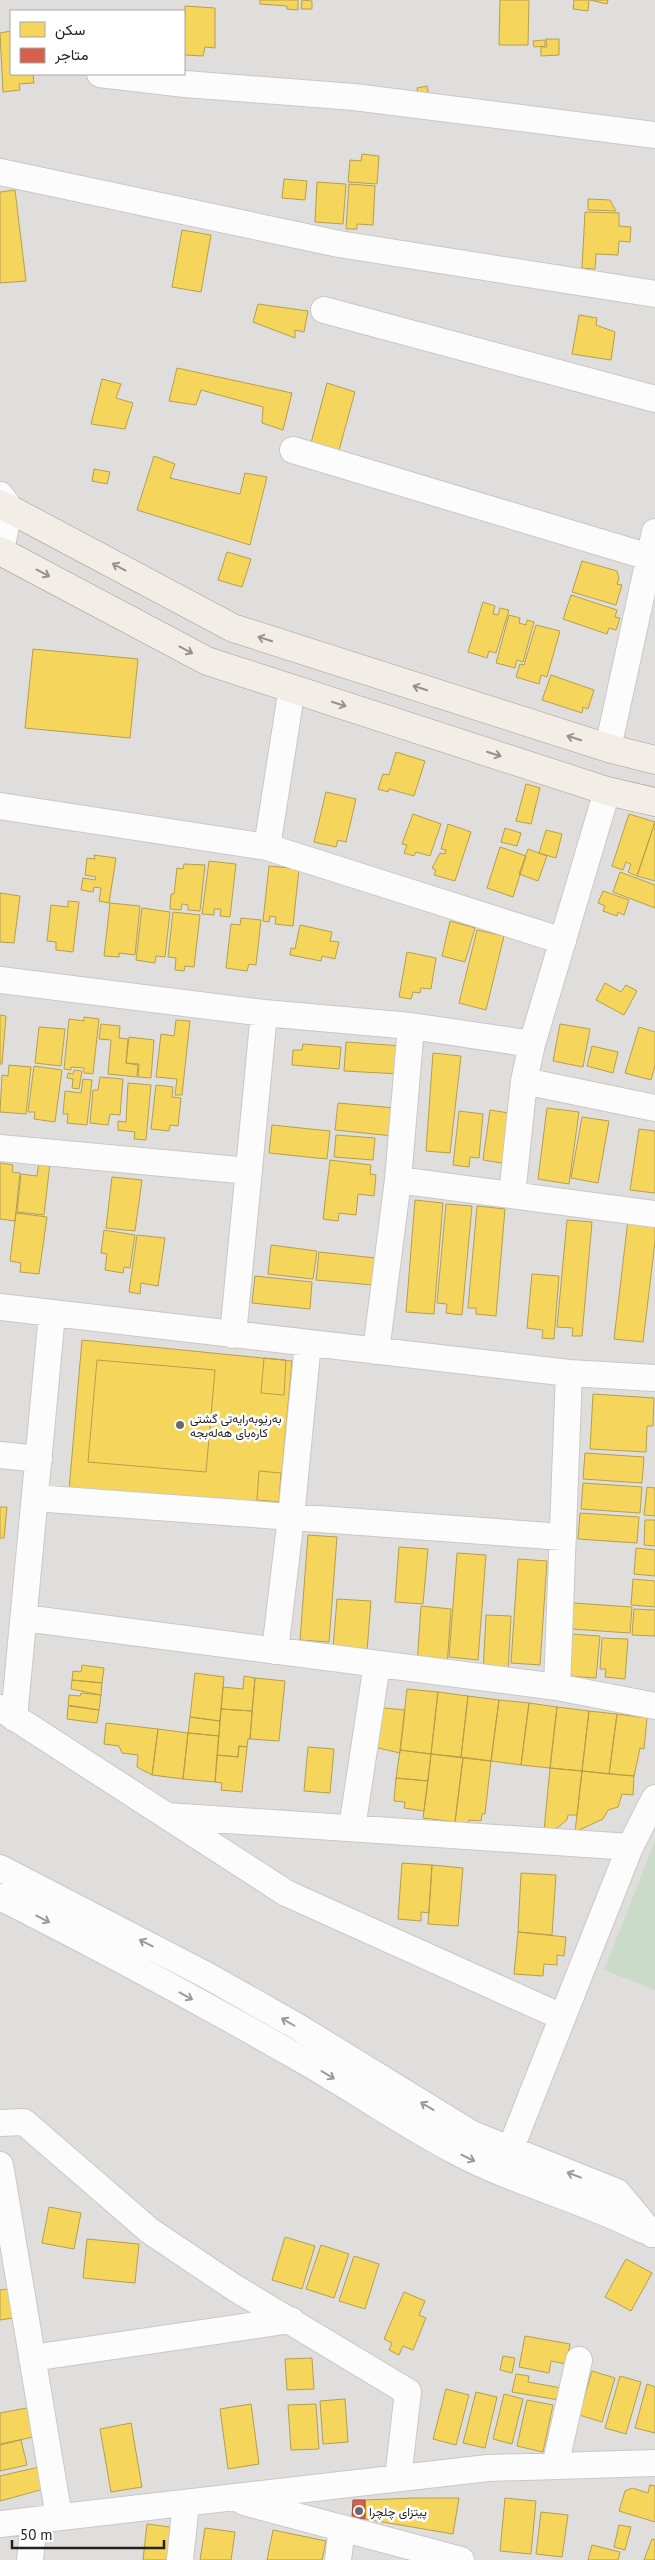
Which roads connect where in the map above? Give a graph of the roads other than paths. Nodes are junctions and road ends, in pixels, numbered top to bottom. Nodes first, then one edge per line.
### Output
1 (108, 75) edge
2 (655, 135) edge
3 (0, 172) edge
4 (655, 294) edge
5 (324, 310) dead end
6 (655, 400) edge
7 (293, 450) dead end
8 (3, 502) edge
9 (655, 532) edge
10 (0, 552) edge
11 (649, 557) junction
12 (649, 589) edge
13 (292, 688) junction
14 (608, 748) junction
15 (655, 760) edge
16 (607, 791) junction
17 (655, 802) edge
18 (0, 806) edge
19 (267, 847) junction
20 (563, 941) junction
21 (0, 980) edge
22 (264, 1013) junction
23 (411, 1026) junction
24 (532, 1044) junction
25 (524, 1081) junction
26 (655, 1108) edge
27 (0, 1148) edge
28 (249, 1171) junction
29 (398, 1180) junction
30 (512, 1195) junction
31 (655, 1214) edge
32 (0, 1307) edge
33 (52, 1314) junction
34 (233, 1335) junction
35 (308, 1343) junction
36 (376, 1351) junction
37 (569, 1373) junction
38 (655, 1378) edge
39 (0, 1455) edge
40 (39, 1459) junction
41 (35, 1498) junction
42 (291, 1517) junction
43 (563, 1537) junction
44 (24, 1618) junction
45 (275, 1650) junction
46 (377, 1664) junction
47 (557, 1687) junction
48 (655, 1706) edge
49 (7, 1713) edge
50 (655, 1798) edge
51 (164, 1816) junction
52 (352, 1828) junction
53 (630, 1847) junction
54 (0, 1868) edge
55 (0, 1897) edge
56 (562, 2017) junction
57 (0, 2123) edge
58 (510, 2150) junction
59 (0, 2165) edge
60 (600, 2197) junction
61 (654, 2235) edge
62 (291, 2320) junction
63 (32, 2358) junction
64 (579, 2360) dead end
65 (655, 2463) edge
66 (555, 2466) junction
67 (398, 2478) junction
68 (229, 2498) junction
69 (186, 2503) junction
70 (46, 2519) junction
71 (0, 2524) edge
72 (342, 2528) junction
73 (30, 2560) edge
74 (180, 2560) edge
75 (338, 2560) edge
76 (461, 2560) edge

1 - 2 street
3 - 4 street
5 - 6 street
7 - 11 street
8 - 10 street
14 -> 8 main road
9 - 11 street
10 -> 13 main road
11 - 12 street
12 - 14 street
13 -> 16 main road
13 - 19 street
14 - 15 main road
16 - 17 main road
16 - 20 street
18 - 19 street
19 - 20 street
20 - 24 street
21 - 22 street
22 - 23 street
22 - 28 street
23 - 24 street
23 - 29 street
24 - 25 street
25 - 26 street
25 - 30 street
27 - 28 street
28 - 34 street
29 - 30 street
29 - 36 street
30 - 31 street
32 - 33 street
33 - 34 street
33 - 40 street
34 - 35 street
35 - 36 street
35 - 42 street
36 - 37 street
37 - 38 street
37 - 43 street
39 - 40 street
40 - 41 street
41 - 42 street
41 - 44 street
42 - 43 street
42 - 45 street
43 - 47 street
44 - 45 street
44 - 49 street
45 - 46 street
46 - 47 street
46 - 52 street
47 - 48 street
49 - 51 street
50 - 53 street
51 - 52 street
51 - 56 street
52 - 53 street
53 - 56 street
58 -> 54 street
55 -> 60 street
56 - 58 street
57 - 62 street
60 -> 58 street
59 - 63 street
60 - 61 street
62 - 63 street
62 - 67 street
63 - 70 street
64 - 66 street
65 - 66 street
66 - 67 street
67 - 68 street
68 - 69 street
68 - 72 street
69 - 70 street
69 - 74 street
70 - 71 street
70 - 73 street
72 - 75 street
72 - 76 street

